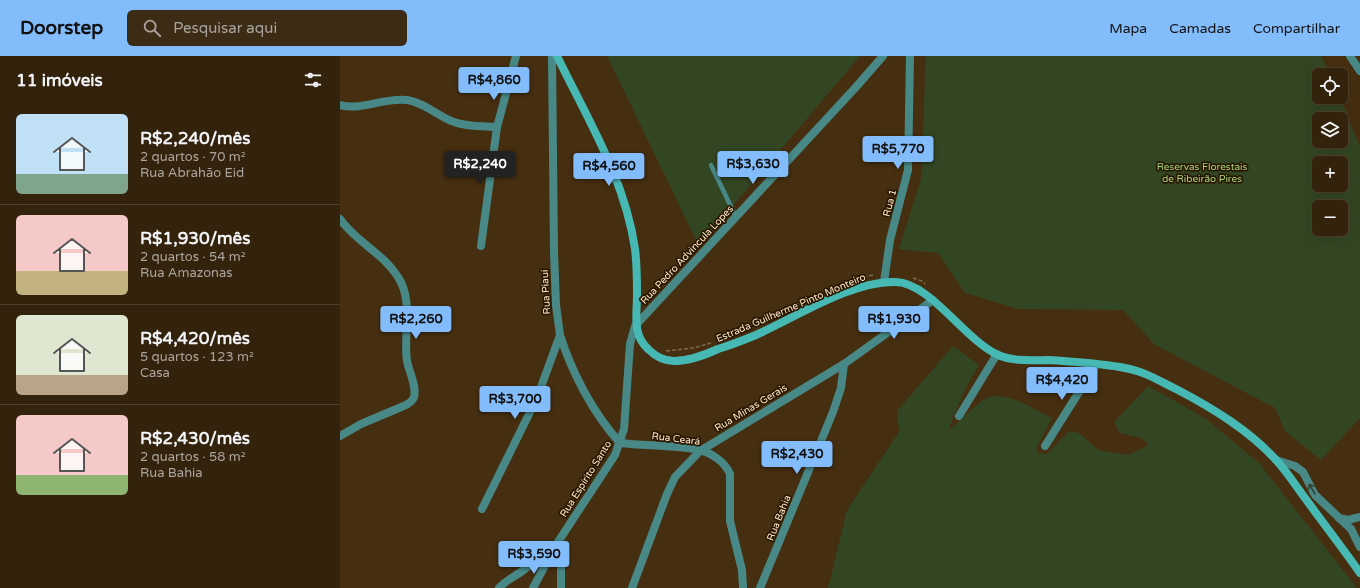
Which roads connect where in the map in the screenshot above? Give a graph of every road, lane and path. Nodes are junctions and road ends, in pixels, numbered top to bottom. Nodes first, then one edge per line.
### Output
1 (516, 56) edge
2 (552, 56) edge
3 (557, 56) edge
4 (883, 56) edge
5 (910, 56) edge
6 (1350, 56) edge
7 (1360, 71) edge
8 (340, 105) edge
9 (497, 127) junction
10 (711, 164) dead end
11 (736, 217) junction
12 (340, 219) edge
13 (481, 246) dead end
14 (862, 277) dead end
15 (884, 282) junction
16 (838, 286) dead end
17 (933, 300) junction
18 (802, 302) dead end
19 (636, 326) junction
20 (560, 334) junction
21 (721, 340) dead end
22 (714, 342) dead end
23 (663, 350) dead end
24 (997, 354) junction
25 (844, 364) junction
26 (1096, 365) junction
27 (959, 416) dead end
28 (340, 436) edge
29 (620, 443) junction
30 (1045, 446) dead end
31 (700, 450) junction
32 (1276, 460) junction
33 (482, 509) dead end
34 (1360, 517) edge
35 (1338, 518) junction
36 (556, 545) junction
37 (1360, 547) edge
38 (1360, 573) edge
39 (499, 588) edge
40 (533, 588) edge
41 (561, 588) edge
42 (632, 588) edge
43 (743, 588) edge
44 (760, 588) edge

1 - 9 street
2 - 20 street, Rua Piauí
3 - 19 main road, Estrada Guilherme Pinto Monteiro
4 - 11 street, Rua Pedro Advincula Lopes
5 - 15 street, Rua 1
6 - 7 street
8 - 9 street
9 - 13 street
10 - 11 lane
11 - 19 street, Rua Pedro Advincula Lopes
12 - 28 street
14 - 16 path
15 - 17 main road, Estrada Guilherme Pinto Monteiro
15 - 19 main road, Estrada Guilherme Pinto Monteiro
17 - 24 main road, Estrada Guilherme Pinto Monteiro
17 - 25 street, Rua Minas Gerais
18 - 21 path
19 - 29 street, Rua Espírito Santo
20 - 29 street
20 - 33 street, Rua Piauí
22 - 23 path
24 - 26 main road, Estrada Guilherme Pinto Monteiro
24 - 27 street
25 - 31 street, Rua Minas Gerais
25 - 44 street, Rua Bahia
26 - 30 street
26 - 32 main road, Estrada Guilherme Pinto Monteiro
29 - 31 street, Rua Ceará
29 - 36 street, Rua Espírito Santo
31 - 42 street, Rua Minas Gerais
31 - 43 street, Rua Ceará
35 -> 32 street, Estrada Guilherme Pinto Monteiro
32 - 38 main road, Estrada Guilherme Pinto Monteiro
34 - 35 street
35 - 37 street, Estrada Guilherme Pinto Monteiro
36 - 39 street
36 - 40 street, Rua Espírito Santo
36 - 41 street

